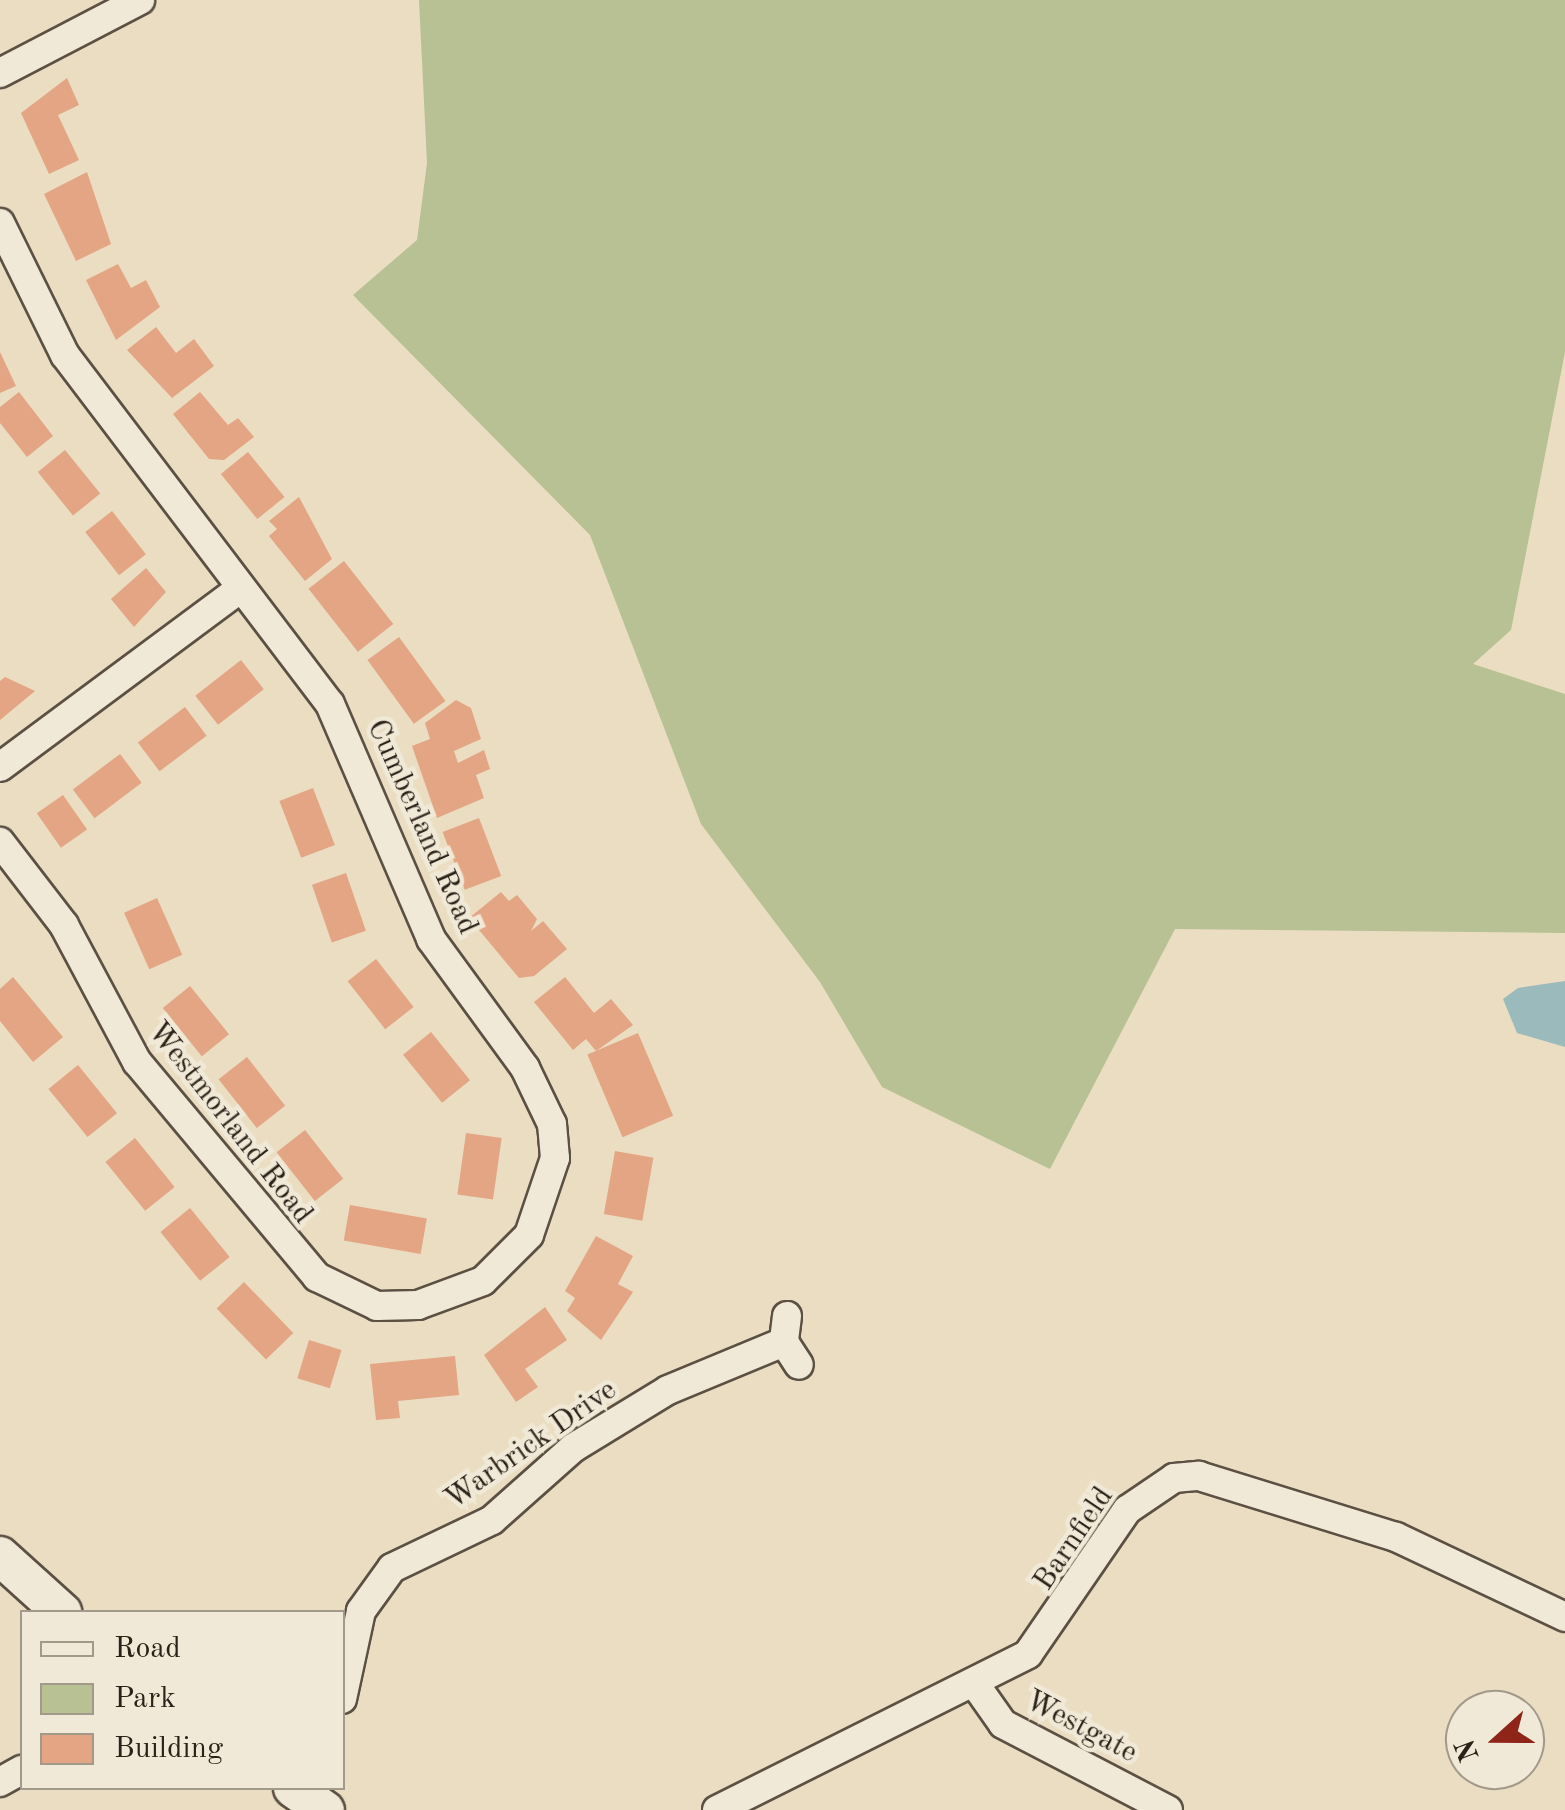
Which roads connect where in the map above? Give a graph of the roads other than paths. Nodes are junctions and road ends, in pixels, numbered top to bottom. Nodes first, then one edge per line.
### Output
1 (140, 0) edge
2 (0, 73) edge
3 (0, 223) edge
4 (241, 588) junction
5 (0, 767) edge
6 (0, 842) edge
7 (440, 1300) joint
8 (790, 1341) dead end
9 (0, 1556) edge
10 (60, 1610) edge
11 (1565, 1618) edge
12 (345, 1685) edge
13 (978, 1687) junction
14 (296, 1790) edge
15 (324, 1810) edge
16 (717, 1810) edge
17 (1168, 1810) edge

1 - 2 street
3 - 4 street, Cumberland Road
4 - 5 street
4 - 7 street, Cumberland Road
6 - 7 street, Westmorland Road
8 - 12 street, Warbrick Drive
9 - 10 main road
11 - 13 street, Barnfield
13 - 16 street, Barnfield
13 - 17 street, Westgate
14 - 15 main road

